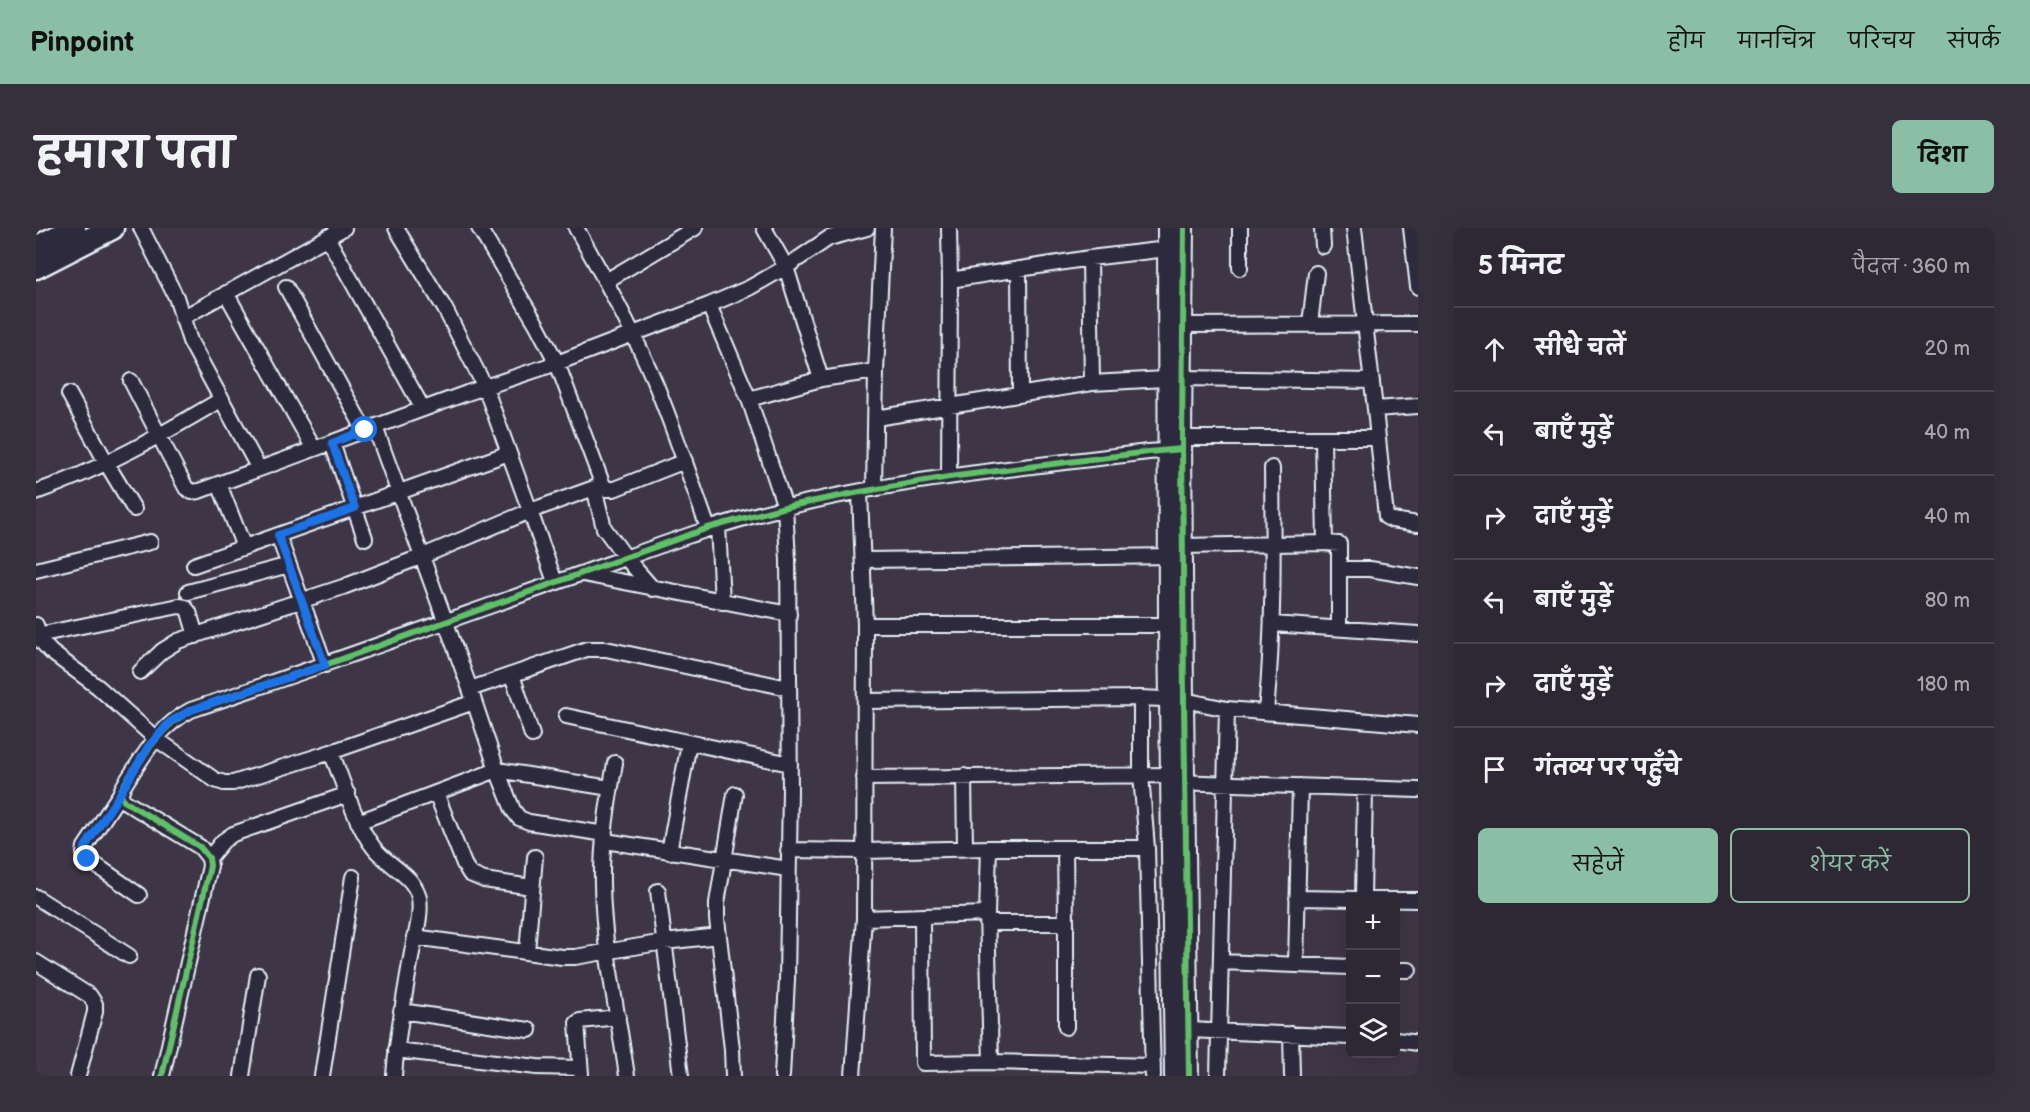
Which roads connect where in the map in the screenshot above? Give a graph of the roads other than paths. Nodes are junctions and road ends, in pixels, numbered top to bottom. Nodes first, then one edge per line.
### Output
1 (74, 228) edge
2 (112, 228) edge
3 (141, 228) edge
4 (344, 228) edge
5 (396, 228) edge
6 (479, 228) edge
7 (576, 228) edge
8 (695, 228) edge
9 (764, 228) edge
10 (867, 228) edge
11 (883, 228) edge
12 (949, 228) edge
13 (1167, 228) edge
14 (1184, 228) edge
15 (1240, 228) edge
16 (1322, 228) edge
17 (1354, 228) edge
18 (1411, 228) edge
19 (327, 237) junction
20 (1323, 246) dead end
21 (36, 248) edge
22 (1176, 248) junction
23 (1089, 258) junction
24 (36, 267) edge
25 (786, 267) junction
26 (1240, 268) dead end
27 (1019, 269) junction
28 (1316, 273) dead end
29 (950, 280) junction
30 (606, 281) junction
31 (286, 287) dead end
32 (1418, 287) edge
33 (226, 293) junction
34 (709, 305) junction
35 (182, 318) junction
36 (1310, 324) junction
37 (1366, 324) junction
38 (1418, 324) edge
39 (1185, 325) junction
40 (633, 335) junction
41 (557, 363) junction
42 (876, 371) junction
43 (1175, 378) junction
44 (821, 380) junction
45 (131, 381) dead end
46 (1372, 381) junction
47 (1092, 382) junction
48 (485, 387) junction
49 (69, 394) dead end
50 (1020, 395) junction
51 (222, 399) junction
52 (749, 399) junction
53 (1418, 406) edge
54 (949, 407) junction
55 (1375, 408) junction
56 (423, 409) junction
57 (876, 418) junction
58 (370, 429) junction
59 (160, 436) junction
60 (1323, 438) junction
61 (1378, 438) junction
62 (332, 443) junction
63 (1177, 446) junction
64 (314, 449) junction
65 (509, 453) junction
66 (685, 462) junction
67 (107, 464) junction
68 (1272, 468) dead end
69 (259, 470) junction
70 (949, 477) junction
71 (219, 484) junction
72 (867, 491) junction
73 (36, 492) edge
74 (399, 492) junction
75 (785, 507) junction
76 (355, 508) junction
77 (134, 509) dead end
78 (530, 511) junction
79 (1418, 524) edge
80 (713, 527) junction
81 (278, 535) junction
82 (365, 538) dead end
83 (150, 542) dead end
84 (1325, 543) junction
85 (1273, 544) junction
86 (244, 547) junction
87 (1178, 553) junction
88 (423, 556) junction
89 (626, 558) junction
90 (864, 560) junction
91 (194, 565) dead end
92 (289, 565) junction
93 (1340, 569) junction
94 (36, 570) edge
95 (581, 574) junction
96 (1418, 577) edge
97 (555, 582) junction
98 (654, 589) junction
99 (188, 592) dead end
100 (302, 601) junction
101 (722, 602) junction
102 (789, 614) junction
103 (446, 621) junction
104 (1272, 624) junction
105 (865, 625) junction
106 (1167, 625) junction
107 (1339, 627) junction
108 (37, 630) edge
109 (1418, 634) edge
110 (196, 636) junction
111 (325, 665) junction
112 (140, 672) dead end
113 (512, 675) junction
114 (788, 688) junction
115 (472, 695) junction
116 (1141, 698) junction
117 (1176, 699) junction
118 (864, 701) junction
119 (1227, 709) junction
120 (1266, 712) junction
121 (566, 716) dead end
122 (1418, 725) edge
123 (532, 735) dead end
124 (155, 738) junction
125 (689, 743) junction
126 (331, 752) junction
127 (615, 762) dead end
128 (790, 764) junction
129 (497, 770) junction
130 (1141, 775) junction
131 (963, 776) junction
132 (864, 778) junction
133 (1175, 779) junction
134 (1224, 783) junction
135 (1300, 786) junction
136 (610, 788) junction
137 (1365, 788) junction
138 (1418, 790) edge
139 (436, 793) junction
140 (120, 794) junction
141 (348, 794) junction
142 (735, 794) dead end
143 (358, 822) junction
144 (1171, 837) junction
145 (605, 838) junction
146 (1147, 842) junction
147 (965, 848) junction
148 (989, 848) junction
149 (1065, 848) junction
150 (788, 850) junction
151 (864, 851) junction
152 (669, 852) junction
153 (535, 857) dead end
154 (209, 858) junction
155 (723, 860) junction
156 (788, 869) junction
157 (353, 877) dead end
158 (532, 887) junction
159 (658, 891) dead end
160 (139, 896) dead end
161 (1363, 896) edge
162 (36, 897) edge
163 (1297, 898) junction
164 (1346, 898) edge
165 (1400, 899) edge
166 (1418, 900) edge
167 (922, 917) junction
168 (864, 918) junction
169 (988, 919) junction
170 (1066, 923) junction
171 (719, 936) junction
172 (414, 937) junction
173 (664, 942) junction
174 (608, 951) junction
175 (527, 952) junction
176 (129, 956) dead end
177 (1180, 957) junction
178 (36, 962) edge
179 (1221, 962) junction
180 (1296, 965) junction
181 (1346, 968) edge
182 (258, 975) dead end
183 (402, 1011) junction
184 (618, 1017) junction
185 (1066, 1027) dead end
186 (529, 1030) dead end
187 (1189, 1030) junction
188 (1219, 1031) junction
189 (1291, 1034) junction
190 (1346, 1037) edge
191 (1400, 1041) edge
192 (1418, 1043) edge
193 (396, 1050) junction
194 (991, 1062) junction
195 (1025, 1069) edge
196 (923, 1070) edge
197 (1089, 1071) edge
198 (1153, 1071) edge
199 (581, 1072) edge
200 (78, 1076) edge
201 (162, 1076) edge
202 (242, 1076) edge
203 (322, 1076) edge
204 (394, 1076) edge
205 (627, 1076) edge
206 (681, 1076) edge
207 (733, 1076) edge
208 (782, 1076) edge
209 (853, 1076) edge
210 (1174, 1076) edge
211 (1190, 1076) edge
212 (1218, 1076) edge
213 (1292, 1076) edge

1 - 21 main road
2 - 24 main road
3 - 35 street
4 - 19 street
5 - 48 street
6 - 41 street
7 - 30 street
8 - 30 street
9 - 25 street
10 - 25 street
11 - 42 street
12 - 29 street
13 - 22 street
14 - 22 street
15 - 26 street
16 - 20 street
17 - 37 street
18 - 32 street
19 - 33 street
19 - 56 street
22 - 23 street
22 - 39 street
22 - 43 street
23 - 27 street
23 - 47 street
25 - 34 street
25 - 44 street
27 - 29 street
27 - 50 street
28 - 36 street
29 - 54 street
30 - 40 street
31 - 58 street
33 - 35 street
33 - 64 street
34 - 40 street
34 - 52 street
35 - 51 street
36 - 37 street
36 - 39 street
37 - 38 street
37 - 46 street
39 - 43 street
40 - 41 street
40 - 66 street
41 - 48 street
41 - 66 street
42 - 44 street
42 - 57 street
43 - 46 street
43 - 47 street
43 - 63 street
44 - 52 street
45 - 59 street
46 - 55 street
47 - 50 street
48 - 56 street
48 - 65 street
49 - 67 street
50 - 54 street
51 - 59 street
51 - 69 street
52 - 75 street
53 - 55 street
54 - 57 street
54 - 70 street
55 - 61 street
56 - 58 street
57 - 72 street
58 - 62 street
58 - 74 street
59 - 67 street
59 - 71 street
60 - 61 street
60 - 63 street
60 - 84 street
61 - 79 street
62 - 64 street
62 - 76 street
63 - 70 street
63 - 87 street
64 - 69 street
65 - 74 street
65 - 78 street
66 - 80 street
67 - 73 street
67 - 77 street
68 - 85 street
69 - 71 street
70 - 72 street
71 - 86 street
72 - 75 street
72 - 90 street
74 - 76 street
74 - 88 street
75 - 80 street
75 - 102 street
76 - 81 street
76 - 82 street
78 - 88 street
78 - 89 street
78 - 97 street
80 - 89 street
80 - 101 street
81 - 86 street
81 - 92 street
83 - 94 street
84 - 85 street
84 - 93 street
85 - 87 street
85 - 104 street
86 - 91 street
87 - 90 street
87 - 106 street
87 - 117 street
88 - 100 street
88 - 103 street
89 - 95 street
89 - 98 street
90 - 105 street
92 - 99 street
92 - 100 street
93 - 96 street
93 - 107 street
95 - 97 street
95 - 98 street
97 - 103 street
98 - 101 street
100 - 110 street
100 - 111 street
101 - 102 street
102 - 114 street
103 - 111 street
103 - 115 street
104 - 107 street
104 - 120 street
105 - 106 street
105 - 118 street
106 - 117 street
107 - 109 street
108 - 110 street
108 - 124 street
110 - 112 street
111 - 124 street
113 - 114 street
113 - 115 street
113 - 123 street
114 - 128 street
115 - 126 street
115 - 129 street
116 - 117 street
116 - 118 street
116 - 130 street
117 - 119 street
117 - 133 street
118 - 132 street
119 - 120 street
119 - 134 street
120 - 122 street
121 - 125 street
124 - 126 street
124 - 140 street
125 - 128 street
125 - 152 street
126 - 141 street
127 - 136 street
128 - 150 street
129 - 136 street
129 - 139 street
129 - 145 street
130 - 131 street
130 - 133 street
130 - 146 street
131 - 132 street
131 - 147 street
132 - 151 street
133 - 134 street
133 - 144 street
133 - 177 street
134 - 135 street
134 - 179 street
135 - 137 street
135 - 163 street
136 - 145 street
137 - 138 street
137 - 161 street
139 - 143 street
139 - 158 street
140 - 154 street
140 - 160 street
141 - 143 street
141 - 154 street
142 - 155 street
143 - 172 street
144 - 146 street
144 - 177 street
145 - 152 street
145 - 174 street
146 - 149 street
146 - 198 street
147 - 148 street
147 - 151 street
148 - 149 street
148 - 169 street
149 - 170 street
150 - 151 street
150 - 156 street
151 - 168 street
152 - 155 street
153 - 158 street
154 - 201 street
155 - 156 street
155 - 171 street
156 - 208 street
157 - 203 street
158 - 175 street
159 - 173 street
162 - 176 street
163 - 164 street
163 - 180 street
165 - 166 street
167 - 168 street
167 - 169 street
167 - 196 street
168 - 209 street
169 - 170 street
169 - 194 street
170 - 185 street
171 - 173 street
171 - 207 street
172 - 175 street
172 - 183 street
173 - 174 street
173 - 206 street
174 - 175 street
174 - 184 street
177 - 187 street
177 - 210 street
178 - 200 street
179 - 180 street
179 - 188 street
180 - 181 street
182 - 202 street
183 - 186 street
183 - 193 street
184 - 199 street
184 - 205 street
187 - 188 street
187 - 211 street
188 - 189 street
188 - 212 street
189 - 190 street
189 - 213 street
191 - 192 street
193 - 199 street
193 - 204 street
194 - 195 street
194 - 196 street
195 - 197 street
197 - 198 street

